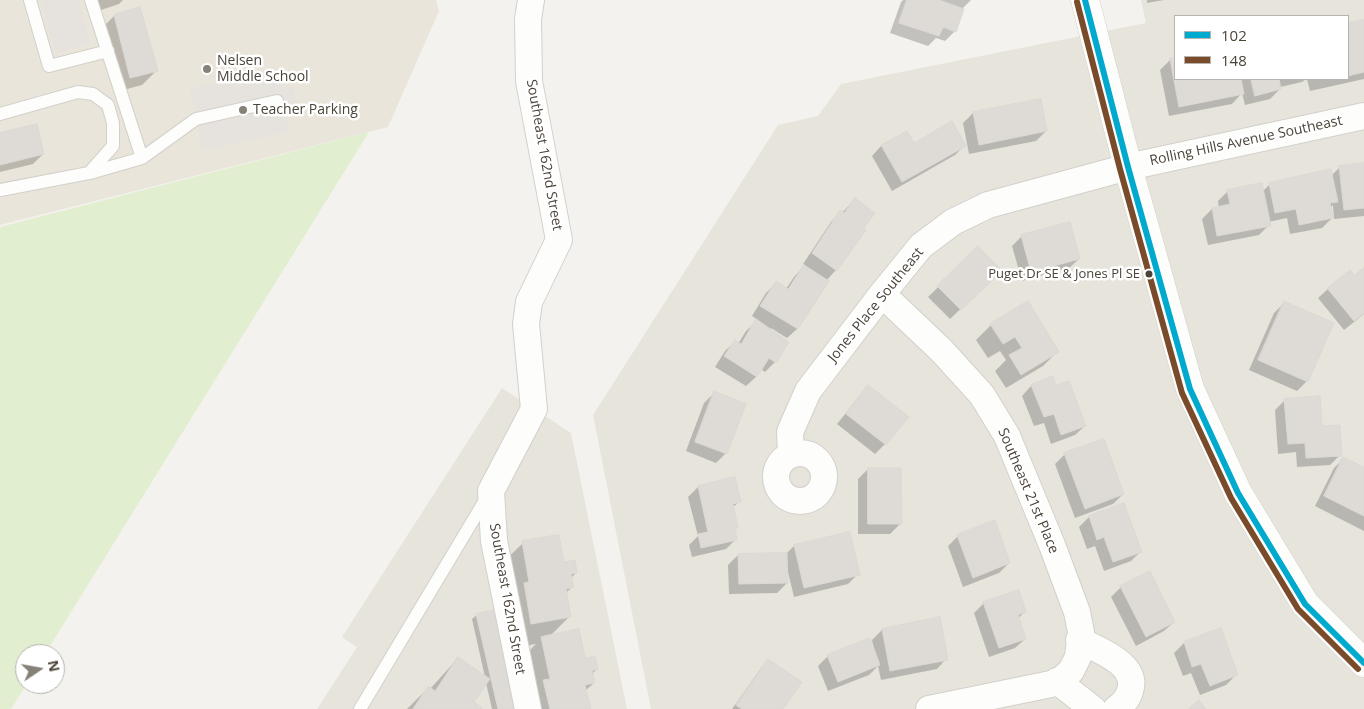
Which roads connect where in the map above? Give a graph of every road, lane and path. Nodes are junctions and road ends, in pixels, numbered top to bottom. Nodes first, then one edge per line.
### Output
1 (30, 0) edge
2 (91, 0) edge
3 (531, 0) edge
4 (1085, 0) edge
5 (108, 51) junction
6 (277, 101) dead end
7 (0, 114) edge
8 (1364, 116) edge
9 (142, 158) junction
10 (1128, 167) junction
11 (89, 173) junction
12 (0, 190) edge
13 (882, 294) junction
14 (791, 455) dead end
15 (491, 491) junction
16 (1078, 648) junction
17 (1364, 663) edge
18 (1057, 681) junction
19 (1122, 703) edge
20 (360, 709) edge
21 (528, 709) edge
22 (929, 709) edge
23 (1093, 709) edge

1 - 5 lane
2 - 5 lane
3 - 15 street, Southeast 162nd Street
4 - 10 street
5 - 9 lane
6 - 9 lane
7 - 11 lane
8 - 10 street, Rolling Hills Avenue Southeast
9 - 11 lane
10 - 13 street, Jones Place Southeast
10 - 17 street
11 - 12 lane
13 - 14 street, Jones Place Southeast
13 - 16 street, Southeast 21st Place
15 - 20 lane
15 - 21 street, Southeast 162nd Street
16 - 18 street
16 - 19 street
18 - 22 street
18 - 23 street

